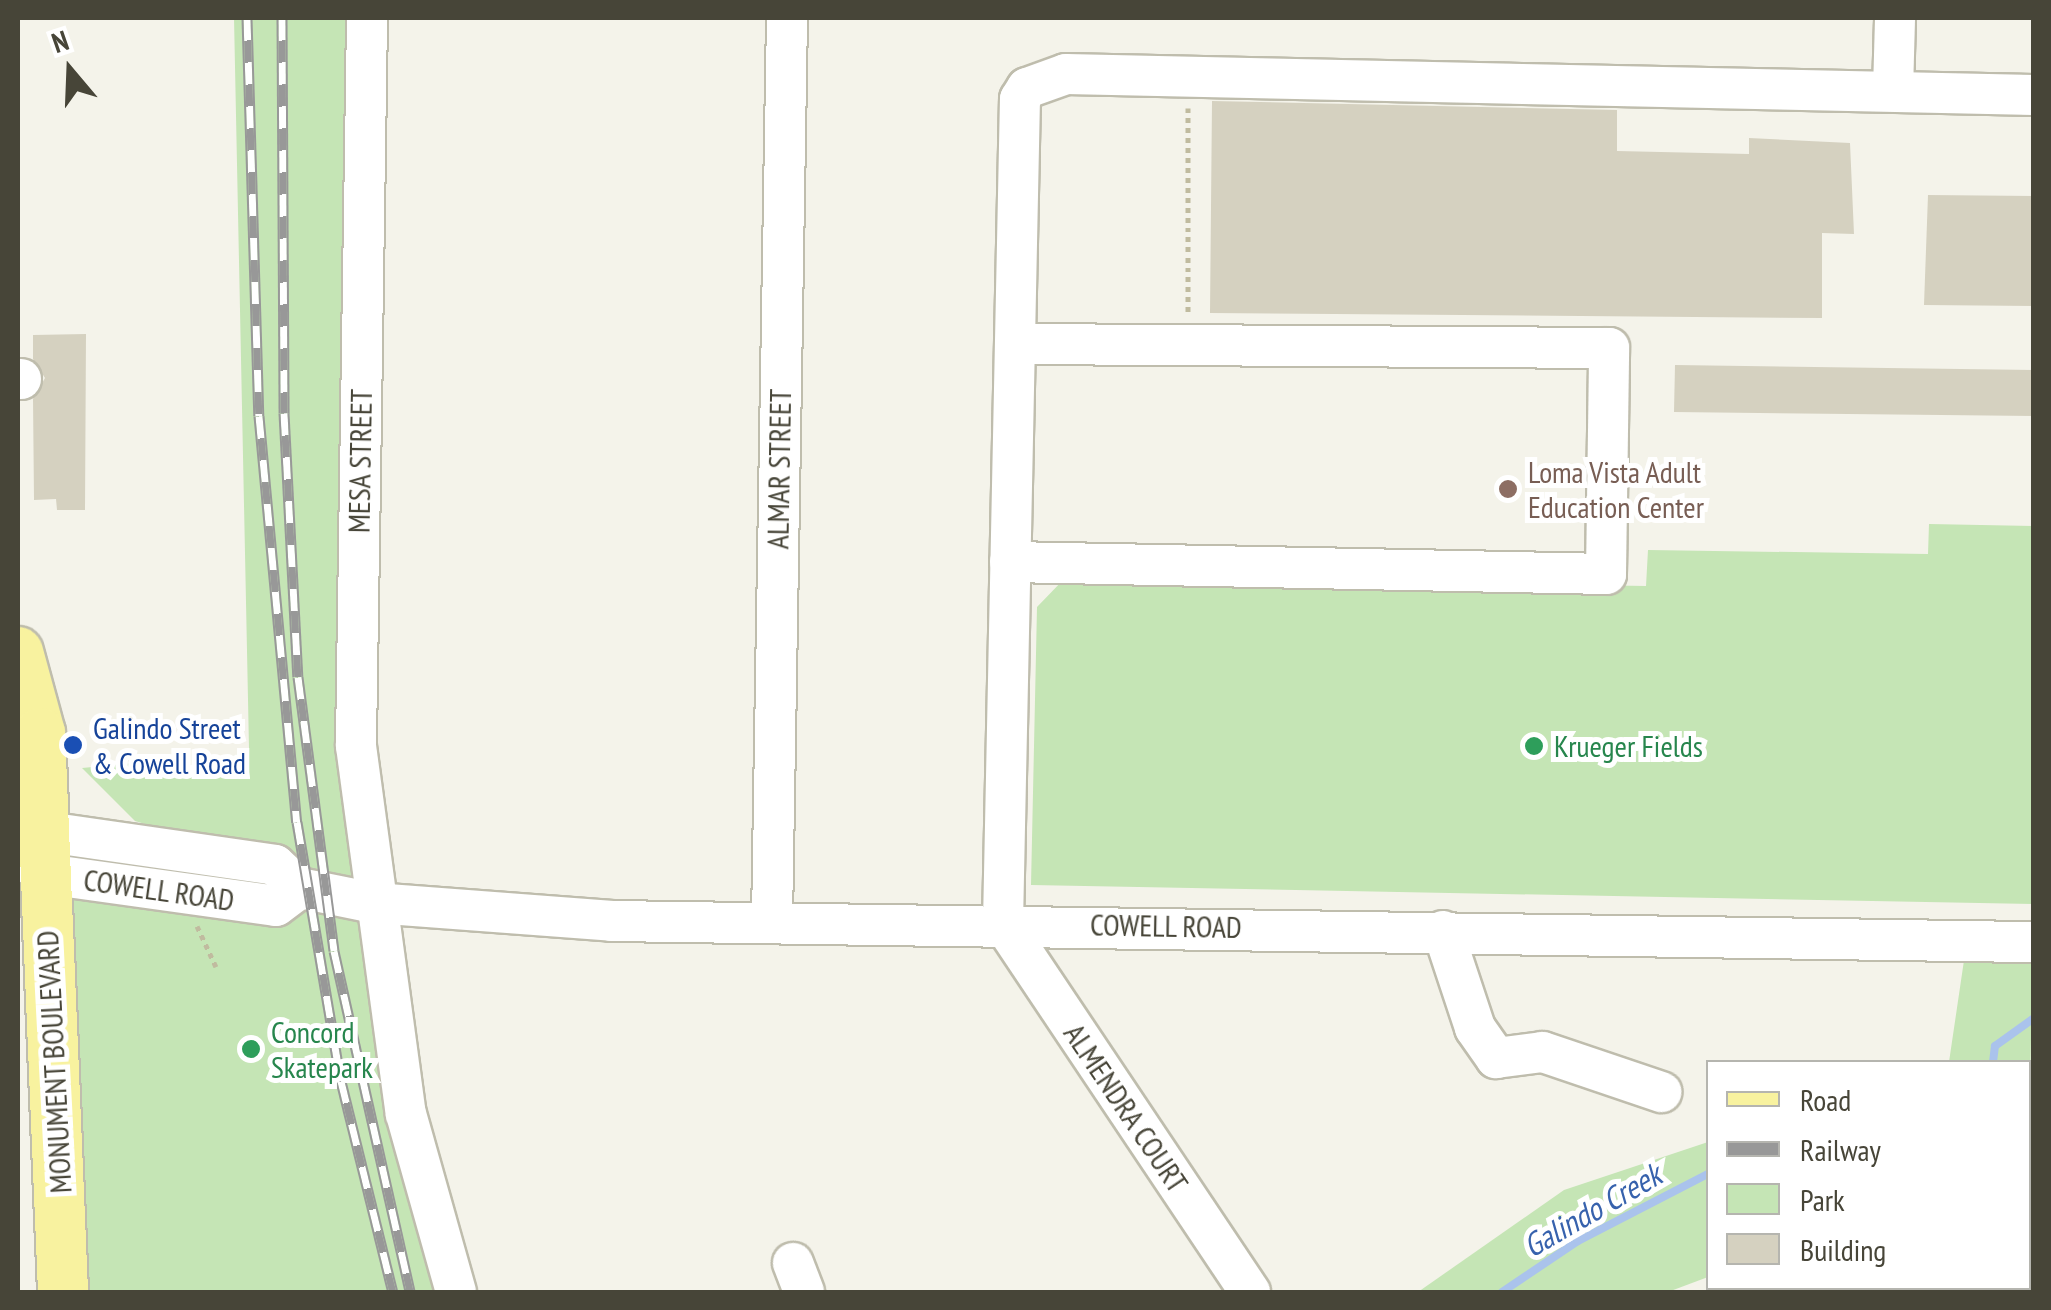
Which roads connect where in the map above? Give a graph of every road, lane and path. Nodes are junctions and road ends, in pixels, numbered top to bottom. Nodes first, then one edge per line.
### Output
1 (367, 18) edge
2 (787, 18) edge
3 (1895, 18) edge
4 (1188, 90) dead end
5 (1893, 91) junction
6 (2034, 96) edge
7 (1188, 324) dead end
8 (1015, 344) junction
9 (1010, 562) junction
10 (18, 652) edge
11 (32, 849) edge
12 (300, 888) junction
13 (205, 897) junction
14 (374, 902) junction
15 (772, 921) junction
16 (1003, 923) junction
17 (1443, 931) junction
18 (2034, 942) edge
19 (216, 967) dead end
20 (1661, 1092) dead end
21 (63, 1292) edge
22 (456, 1292) edge
23 (1250, 1292) edge

1 - 14 street, MESA STREET
2 - 15 street, ALMAR STREET
3 - 5 street
4 - 7 path
5 - 6 street
5 - 8 street
8 - 9 street
8 - 9 street
9 - 16 street
10 - 11 main road, MONUMENT BOULEVARD
11 - 12 street, COWELL ROAD
11 - 13 street, COWELL ROAD
11 - 21 main road, MONUMENT BOULEVARD
12 - 13 street, COWELL ROAD
12 - 14 street, COWELL ROAD
13 - 19 path
14 - 15 street, COWELL ROAD
14 - 22 street, MESA STREET
15 - 16 street, COWELL ROAD
16 - 17 street, COWELL ROAD
16 - 23 street, ALMENDRA COURT
17 - 18 street, COWELL ROAD
17 - 20 street

